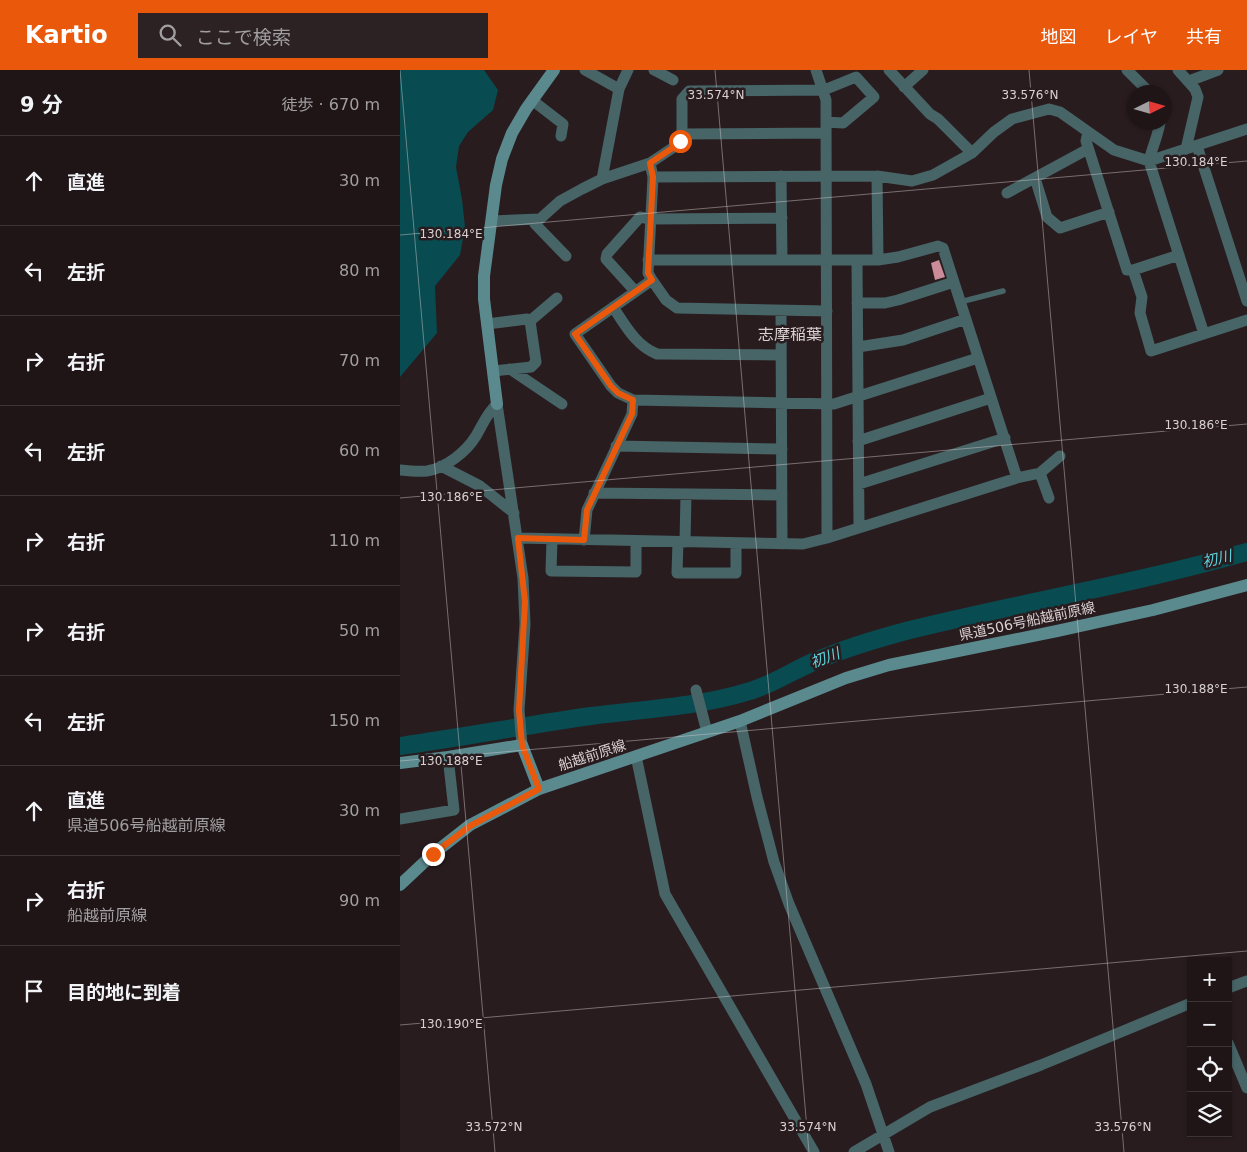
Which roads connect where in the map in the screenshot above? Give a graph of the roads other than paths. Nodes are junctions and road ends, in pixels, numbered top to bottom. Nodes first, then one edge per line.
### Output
1 (554, 70) edge
2 (585, 70) edge
3 (628, 70) edge
4 (654, 70) edge
5 (816, 70) edge
6 (889, 70) edge
7 (922, 70) edge
8 (1127, 70) edge
9 (1178, 70) edge
10 (1218, 70) edge
11 (673, 80) dead end
12 (1189, 81) junction
13 (1142, 85) edge
14 (904, 87) junction
15 (619, 89) junction
16 (824, 90) junction
17 (532, 100) junction
18 (826, 127) junction
19 (1247, 129) edge
20 (1159, 130) edge
21 (1088, 132) junction
22 (682, 134) junction
23 (561, 136) dead end
24 (1191, 148) junction
25 (1088, 149) junction
26 (972, 152) junction
27 (1148, 161) junction
28 (650, 163) junction
29 (781, 176) junction
30 (826, 176) junction
31 (877, 176) junction
32 (653, 177) junction
33 (1035, 178) junction
34 (602, 180) junction
35 (1007, 193) dead end
36 (1109, 212) junction
37 (782, 218) junction
38 (650, 219) junction
39 (534, 220) junction
40 (492, 221) junction
41 (1179, 255) junction
42 (566, 256) dead end
43 (648, 260) junction
44 (782, 260) junction
45 (826, 260) junction
46 (857, 260) junction
47 (878, 260) junction
48 (1133, 270) junction
49 (652, 280) junction
50 (954, 282) junction
51 (635, 291) junction
52 (1003, 291) dead end
53 (557, 298) dead end
54 (960, 302) junction
55 (1247, 302) edge
56 (857, 303) junction
57 (613, 307) junction
58 (781, 311) junction
59 (827, 311) junction
60 (966, 319) junction
61 (1247, 320) edge
62 (530, 321) junction
63 (487, 324) junction
64 (1204, 334) junction
65 (858, 347) junction
66 (782, 355) junction
67 (978, 358) junction
68 (510, 369) junction
69 (493, 371) junction
70 (858, 397) junction
71 (992, 398) junction
72 (633, 400) junction
73 (782, 402) junction
74 (497, 404) junction
75 (562, 404) dead end
76 (827, 404) junction
77 (1004, 438) junction
78 (858, 441) junction
79 (616, 446) junction
80 (782, 450) junction
81 (1060, 456) dead end
82 (441, 466) junction
83 (400, 470) edge
84 (1040, 473) junction
85 (1017, 478) junction
86 (859, 484) junction
87 (594, 493) junction
88 (686, 495) junction
89 (782, 495) junction
90 (1048, 496) dead end
91 (514, 513) junction
92 (859, 527) junction
93 (518, 538) junction
94 (827, 538) junction
95 (552, 540) junction
96 (584, 540) junction
97 (636, 541) junction
98 (682, 542) junction
99 (736, 544) junction
100 (782, 544) junction
101 (1247, 585) edge
102 (696, 690) dead end
103 (814, 690) joint
104 (740, 720) junction
105 (707, 732) junction
106 (522, 745) junction
107 (636, 756) junction
108 (448, 757) junction
109 (400, 763) edge
110 (539, 789) junction
111 (400, 819) edge
112 (400, 885) edge
113 (1247, 981) edge
114 (1232, 987) edge
115 (1187, 1005) edge
116 (1230, 1047) edge
117 (1247, 1088) edge
118 (882, 1135) junction
119 (814, 1152) edge
120 (854, 1152) edge
121 (889, 1152) edge

1 - 17 main road
2 - 15 street
3 - 15 street
4 - 11 street
5 - 16 street
6 - 14 street
7 - 14 street
8 - 13 street
9 - 12 street
10 - 12 street
12 - 24 street
14 - 26 street
15 - 34 street
16 - 18 street
16 - 18 street
16 - 22 street
17 - 23 street
17 - 40 main road
18 - 22 street
18 - 30 street
19 - 24 street
20 - 27 street
21 - 25 street
21 - 26 street
21 - 27 street
22 - 28 street
24 - 27 street
24 - 55 street
25 - 33 street
25 - 36 street
26 - 31 street
27 - 41 street
28 - 32 street
28 - 34 street
29 - 30 street
29 - 32 street
29 - 37 street
30 - 31 street
30 - 45 street
31 - 47 street
32 - 38 street
33 - 35 street
33 - 36 street
34 - 39 street
36 - 48 street
37 - 38 street
37 - 44 street
38 - 43 street
38 - 51 street
39 - 40 street
39 - 42 street
40 - 63 main road
41 - 48 street
41 - 64 street
43 - 44 street
43 - 49 street
44 - 45 street
45 - 46 street
45 - 59 street
46 - 47 street
46 - 56 street
47 - 50 street
48 - 64 street
49 - 51 street
49 - 58 street
50 - 54 street
50 - 56 street
51 - 57 street
52 - 54 lane
53 - 62 street
54 - 60 street
56 - 65 street
57 - 66 street
57 - 72 street
58 - 59 street
58 - 66 street
59 - 76 street
60 - 65 street
60 - 67 street
61 - 64 street
62 - 63 street
62 - 68 street
63 - 69 main road
65 - 70 street
66 - 73 street
67 - 70 street
67 - 71 street
68 - 69 street
68 - 75 street
69 - 74 main road
70 - 76 street
70 - 78 street
71 - 77 street
71 - 78 street
72 - 73 street
72 - 79 street
73 - 76 street
73 - 80 street
74 - 82 street
74 - 91 street
76 - 94 street
77 - 85 street
77 - 86 street
78 - 86 street
79 - 80 street
79 - 87 street
80 - 89 street
81 - 84 street
82 - 83 street
82 - 91 street
84 - 85 street
84 - 90 street
85 - 92 street
86 - 92 street
87 - 88 street
87 - 96 street
88 - 89 street
88 - 98 street
89 - 100 street
91 - 93 street
92 - 94 street
93 - 95 street
93 - 106 street
94 - 100 street
95 - 96 street
95 - 97 street
96 - 97 street
97 - 98 street
98 - 99 street
98 - 99 street
99 - 100 street
101 - 103 main road, 県道506号船越前原線
102 - 105 street
103 - 104 main road, 船越前原線
104 - 105 main road, 船越前原線
104 - 118 street
105 - 107 main road, 船越前原線
106 - 108 main road
106 - 110 main road
107 - 110 main road, 船越前原線
107 - 119 street
108 - 109 main road
108 - 111 street
110 - 112 main road, 船越前原線
113 - 114 street
115 - 118 street
116 - 117 street
118 - 120 street
118 - 121 street

